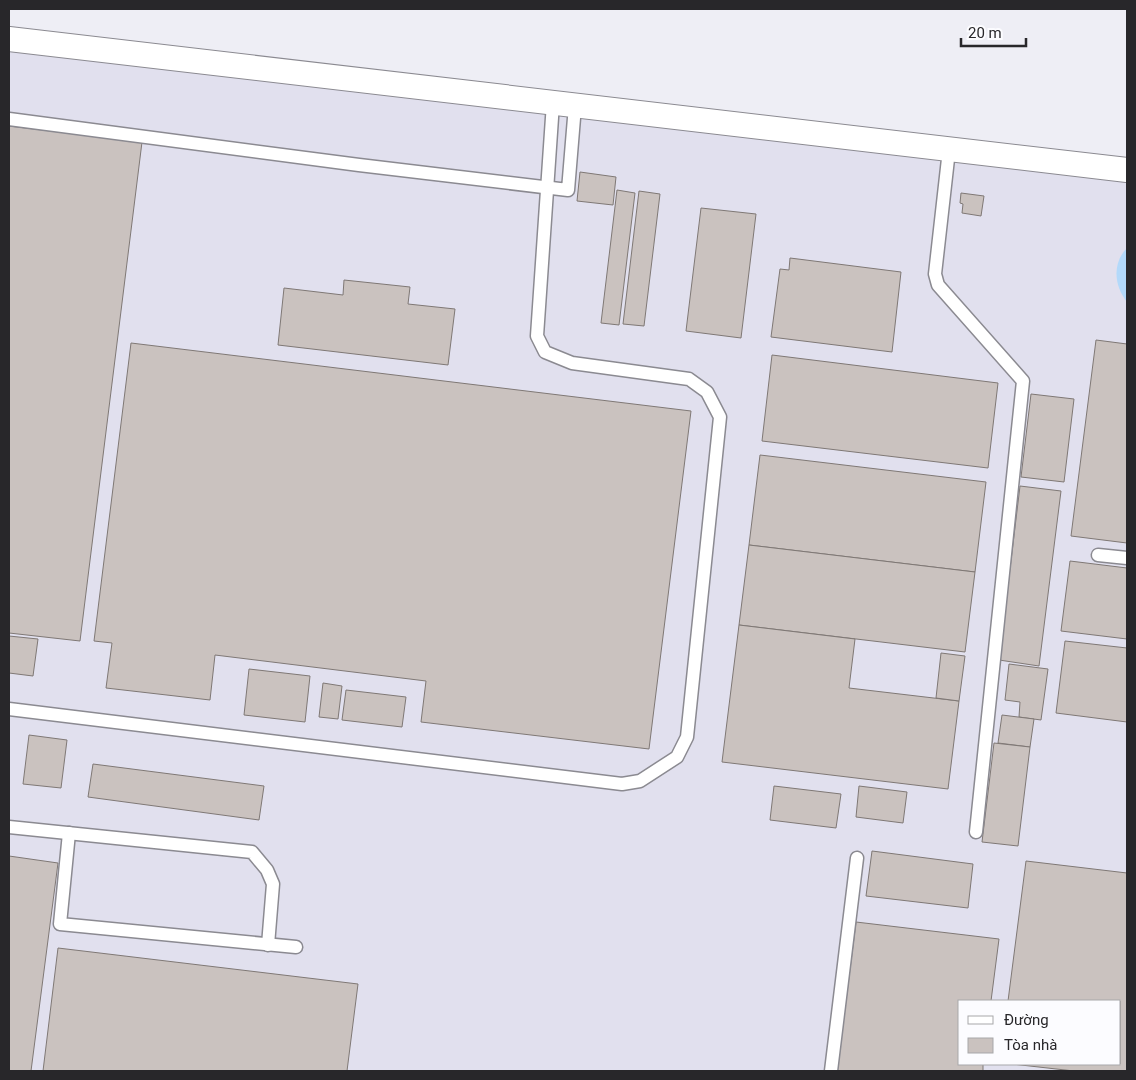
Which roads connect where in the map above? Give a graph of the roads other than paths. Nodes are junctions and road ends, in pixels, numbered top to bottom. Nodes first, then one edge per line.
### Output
1 (9, 39) edge
2 (564, 104) junction
3 (9, 118) edge
4 (948, 150) junction
5 (1127, 170) edge
6 (547, 188) junction
7 (1098, 555) dead end
8 (1127, 558) edge
9 (9, 709) edge
10 (9, 827) edge
11 (976, 832) dead end
12 (69, 833) junction
13 (857, 858) dead end
14 (268, 944) junction
15 (296, 947) dead end
16 (832, 1071) edge

1 - 2 street
2 - 4 street
2 - 6 lane
2 - 6 lane
3 - 6 lane
4 - 5 street
4 - 11 lane
6 - 9 lane
7 - 8 lane
10 - 12 lane
12 - 14 lane
12 - 14 lane
13 - 16 lane
14 - 15 lane

